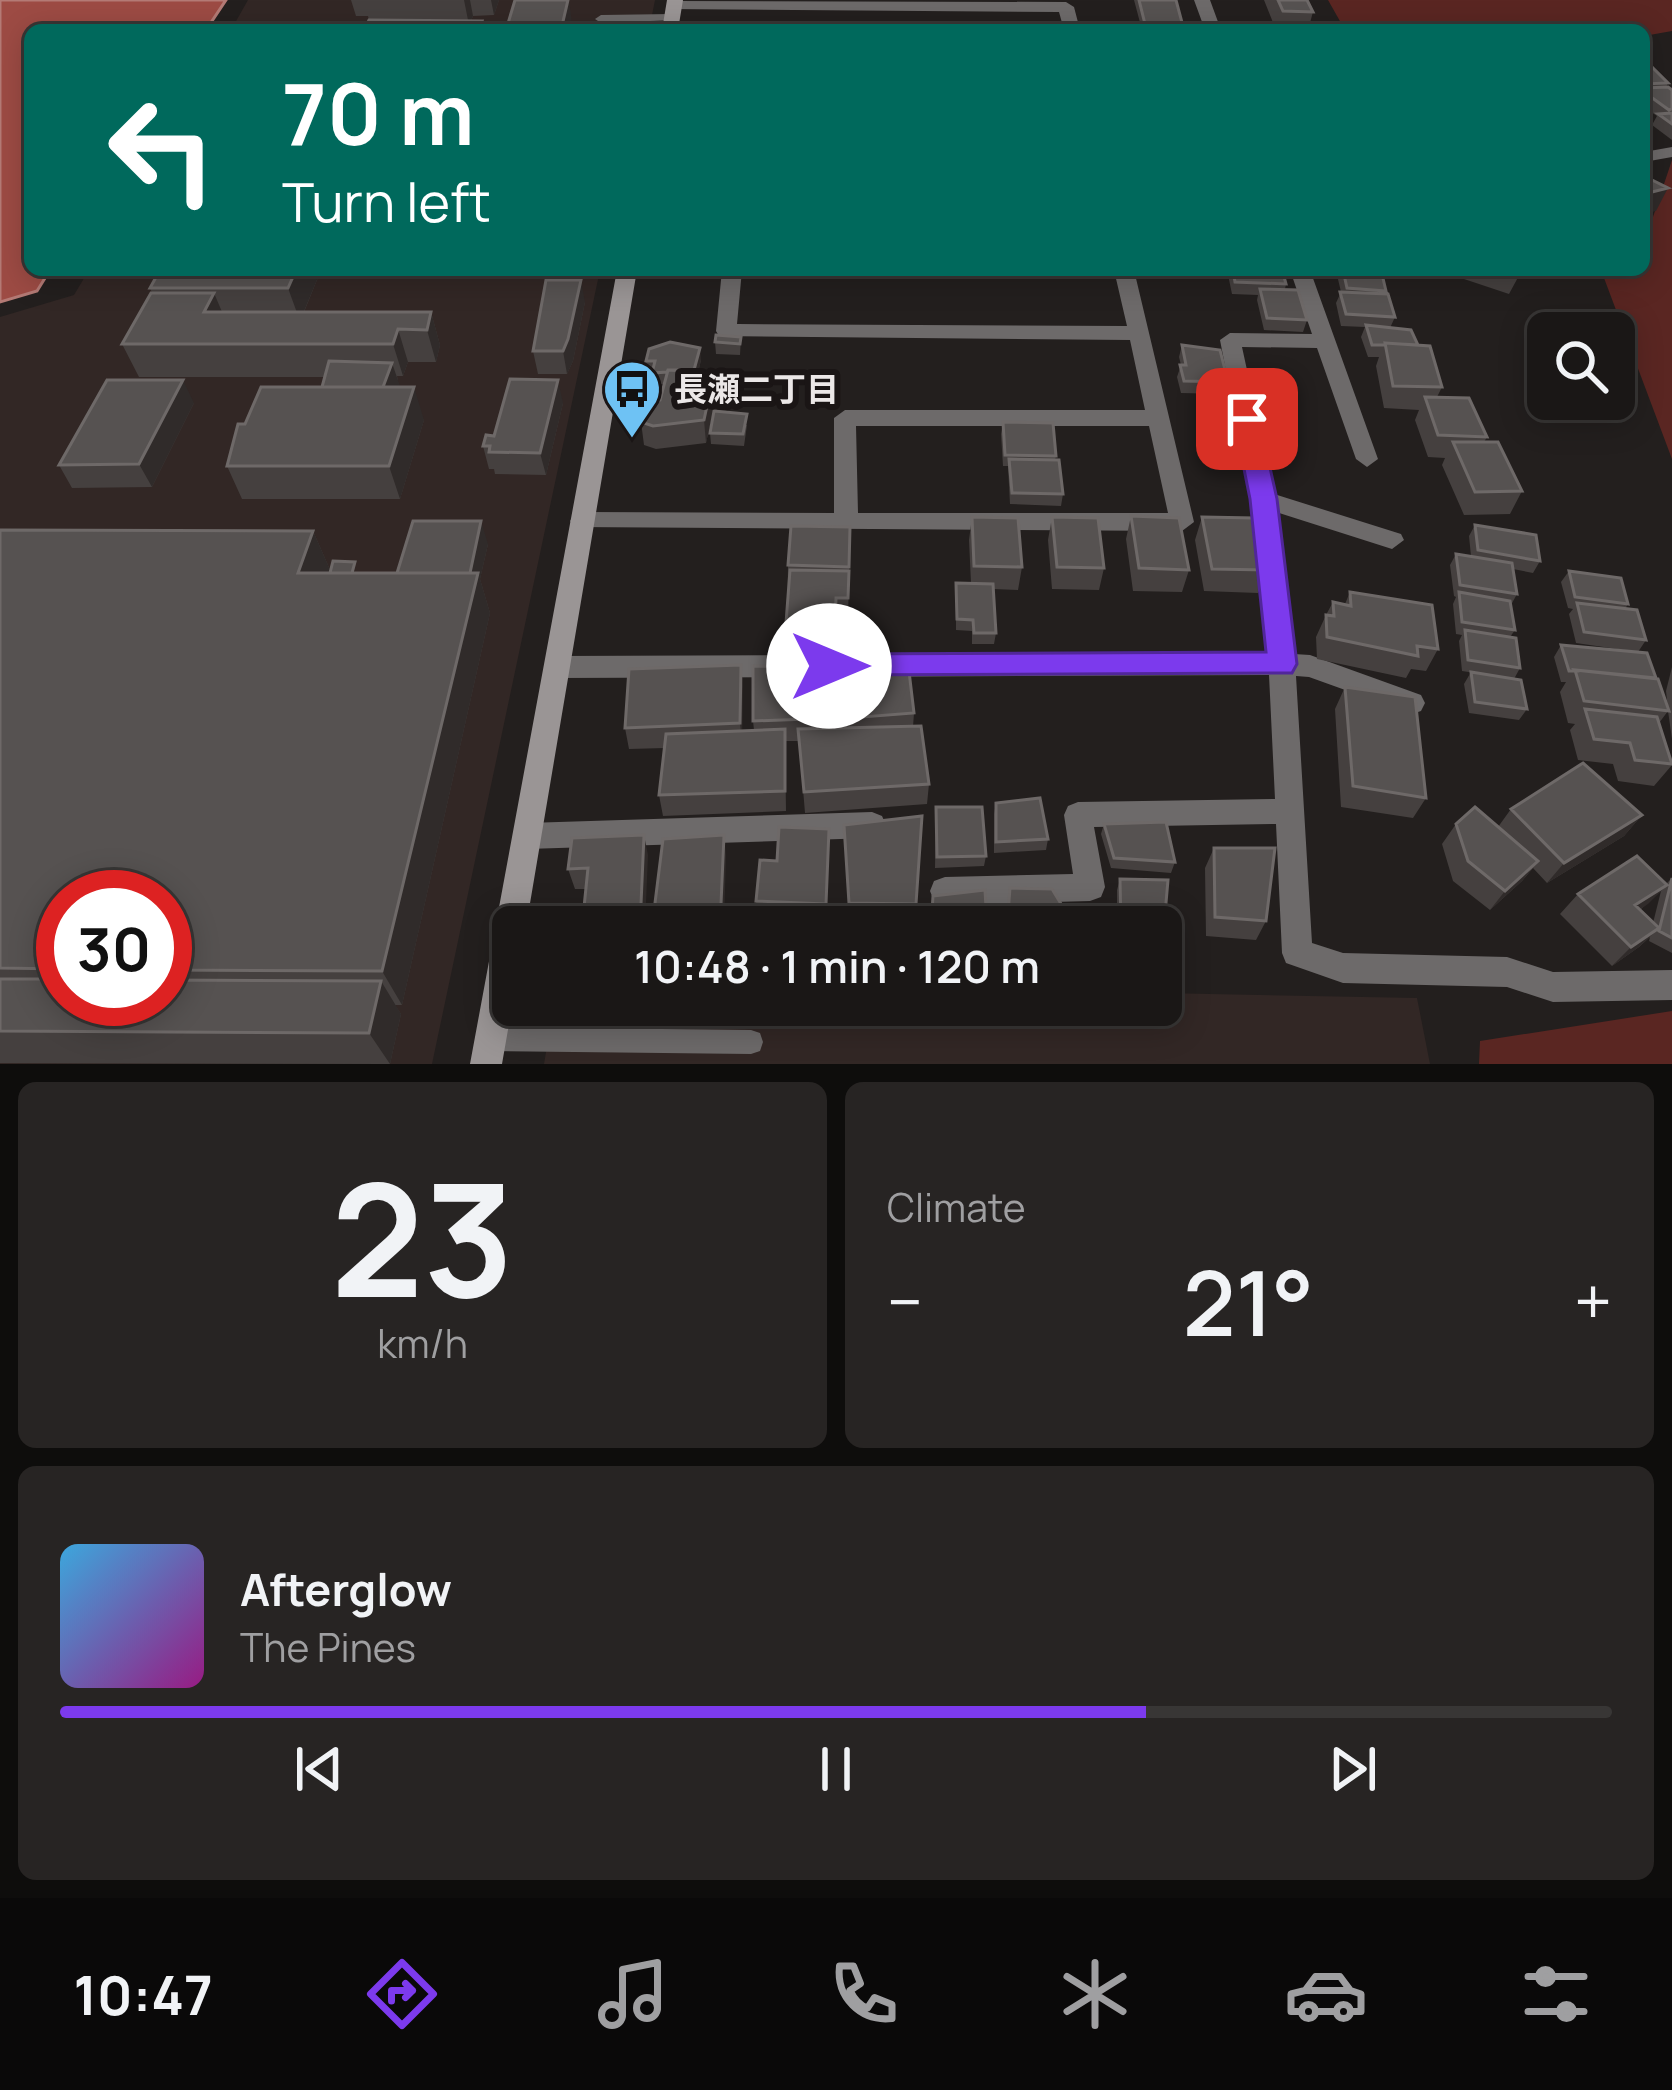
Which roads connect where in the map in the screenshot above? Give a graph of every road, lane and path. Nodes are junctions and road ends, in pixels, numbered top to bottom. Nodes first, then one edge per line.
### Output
1 (673, 13) edge
2 (602, 19) dead end
3 (1070, 24) edge
4 (626, 276) edge
5 (731, 276) edge
6 (1125, 276) edge
7 (1302, 276) edge
8 (1138, 333) junction
9 (1325, 341) junction
10 (1158, 418) junction
11 (1367, 459) dead end
12 (1264, 499) junction
13 (582, 521) junction
14 (846, 522) junction
15 (1392, 540) dead end
16 (1282, 664) junction
17 (557, 667) junction
18 (1412, 703) edge
19 (1289, 811) junction
20 (902, 824) edge
21 (527, 836) junction
22 (945, 891) edge
23 (1672, 985) edge
24 (751, 1042) dead end
25 (488, 1052) edge

1 - 2 lane
1 - 3 street
4 - 13 street
5 - 8 street
6 - 8 street
7 - 9 street
8 - 10 street
9 - 11 street
9 - 12 street
10 - 14 street
10 - 14 street
12 - 15 street
12 - 16 street
13 - 14 street
13 - 17 street
16 - 17 street
16 - 18 street
16 - 19 street
17 - 21 street
19 - 22 street
19 - 23 street
20 - 21 street
21 - 25 street
24 - 25 lane

